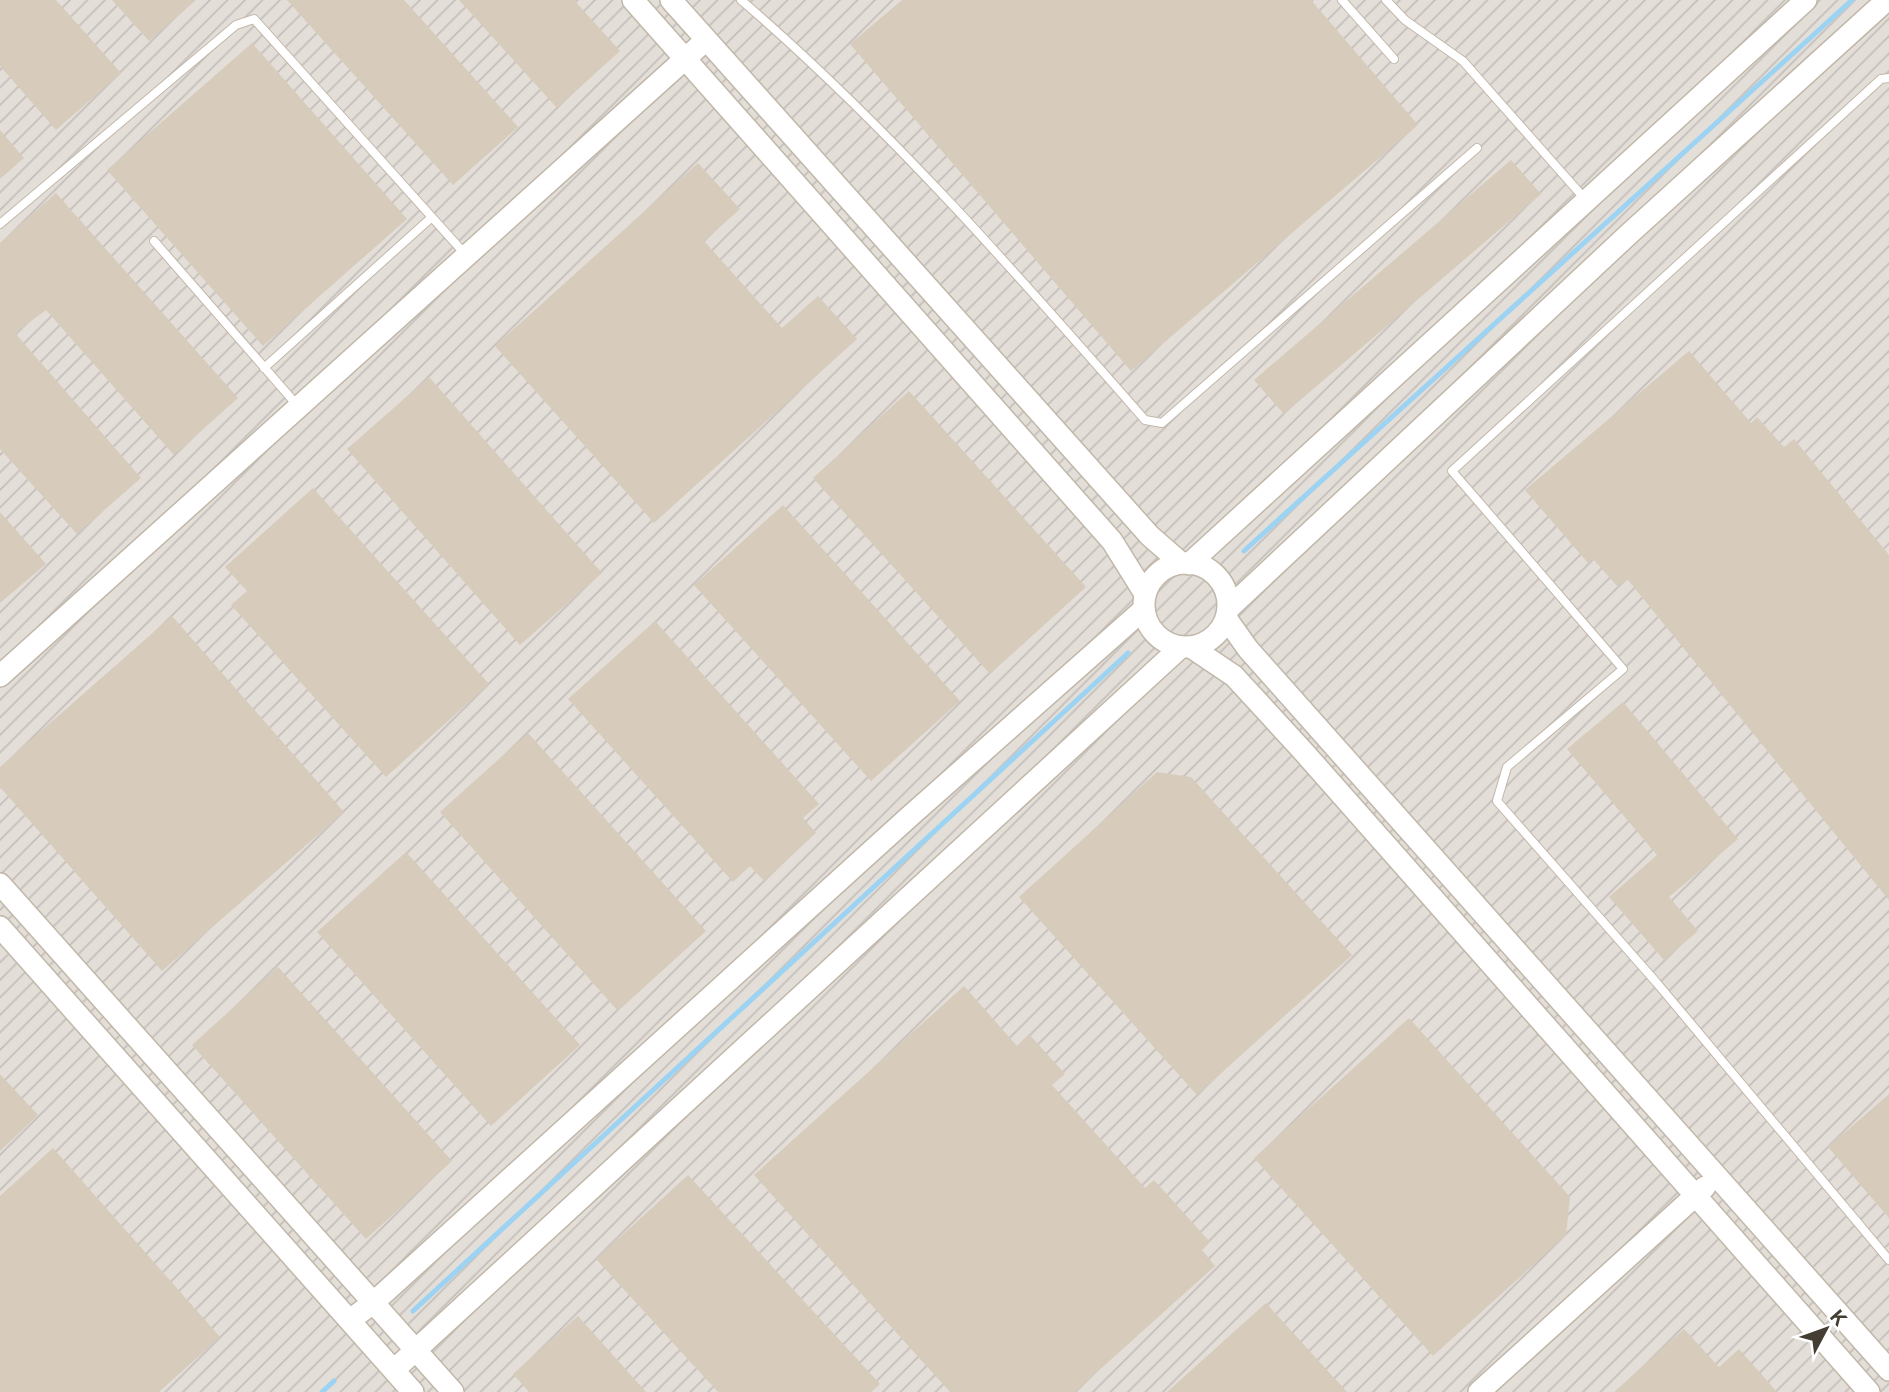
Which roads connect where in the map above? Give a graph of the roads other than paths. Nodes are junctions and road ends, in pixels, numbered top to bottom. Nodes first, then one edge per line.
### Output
1 (633, 0) edge
2 (671, 0) edge
3 (741, 0) edge
4 (1342, 0) edge
5 (1387, 0) edge
6 (1806, 0) edge
7 (1887, 0) edge
8 (706, 40) junction
9 (685, 60) junction
10 (1394, 60) dead end
11 (1889, 78) edge
12 (1478, 148) dead end
13 (1587, 201) junction
14 (432, 217) junction
15 (0, 224) edge
16 (154, 241) dead end
17 (467, 256) junction
18 (264, 368) junction
19 (299, 408) junction
20 (1185, 563) junction
21 (1144, 601) junction
22 (1227, 613) junction
23 (1186, 647) junction
24 (0, 676) edge
25 (0, 884) edge
26 (0, 927) edge
27 (1717, 1176) junction
28 (1695, 1195) junction
29 (1889, 1260) edge
30 (373, 1303) junction
31 (350, 1320) junction
32 (415, 1349) junction
33 (394, 1370) junction
34 (1889, 1370) edge
35 (413, 1392) edge
36 (453, 1392) edge
37 (1479, 1392) edge
38 (1869, 1392) edge

1 - 9 street
2 - 8 street
3 - 12 lane
4 - 10 lane
5 - 13 lane
6 - 13 street
7 - 22 street
8 - 9 street
8 - 20 street
9 - 17 street
9 - 21 street
11 - 29 lane
13 - 20 street
14 - 15 lane
14 - 17 lane
14 - 18 lane
16 - 18 lane
17 - 19 street
18 - 19 lane
19 - 24 street
20 - 21 street
20 - 22 street
21 - 23 street
21 - 30 street
22 - 23 street
22 - 27 street
23 - 28 street
23 - 32 street
25 - 30 street
26 - 31 street
27 - 28 street
27 - 34 street
28 - 37 street
28 - 38 street
30 - 31 street
30 - 32 street
31 - 33 street
32 - 33 street
32 - 36 street
33 - 35 street

